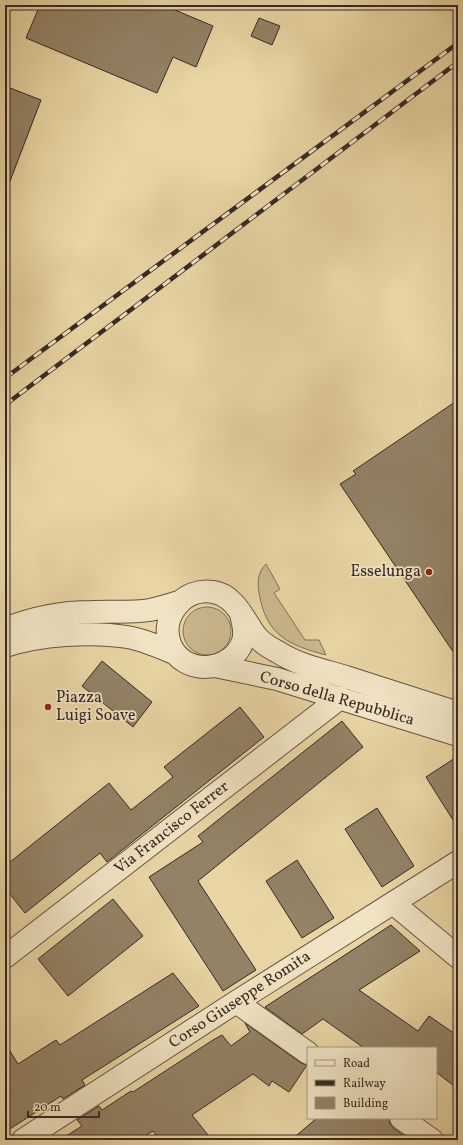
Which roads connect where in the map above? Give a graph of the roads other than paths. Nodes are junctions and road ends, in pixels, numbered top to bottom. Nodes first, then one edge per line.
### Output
1 (179, 602) junction
2 (241, 614) junction
3 (5, 629) edge
4 (5, 646) edge
5 (176, 654) junction
6 (215, 666) junction
7 (340, 698) junction
8 (453, 709) edge
9 (458, 735) edge
10 (455, 866) edge
11 (393, 903) junction
12 (5, 957) edge
13 (458, 957) edge
14 (236, 1002) junction
15 (307, 1052) edge
16 (402, 1119) edge
17 (23, 1140) edge
18 (432, 1140) edge

1 - 2 street
1 - 3 street
1 - 5 street
2 - 6 street
2 - 8 street, Corso della Repubblica
4 - 5 street
5 - 6 street
6 - 7 street, Corso della Repubblica
7 - 9 street, Corso della Repubblica
7 - 12 street, Via Francisco Ferrer
10 - 11 street, Corso Giuseppe Romita
11 - 13 street
11 - 14 street, Corso Giuseppe Romita
14 - 15 street
14 - 17 street, Corso Giuseppe Romita
16 - 18 street

